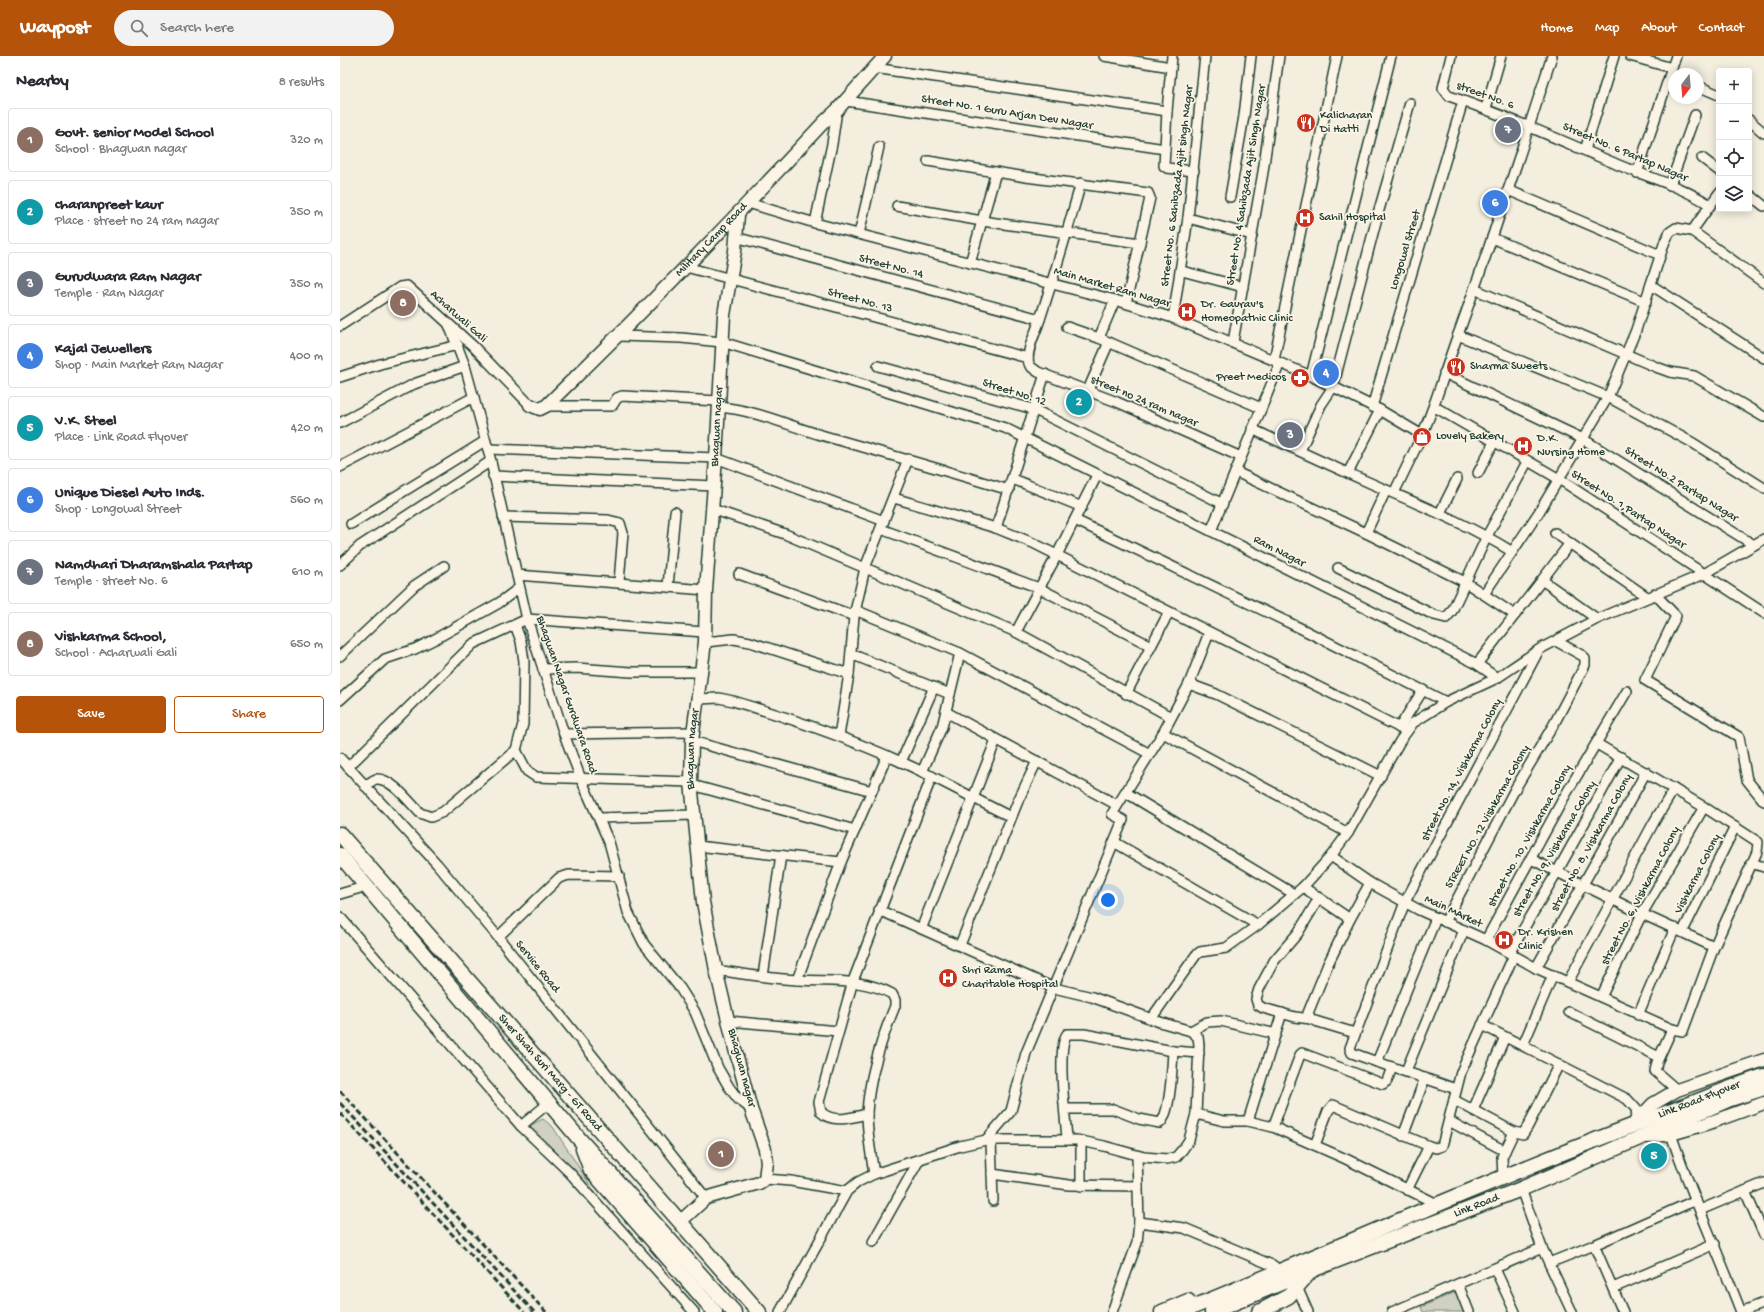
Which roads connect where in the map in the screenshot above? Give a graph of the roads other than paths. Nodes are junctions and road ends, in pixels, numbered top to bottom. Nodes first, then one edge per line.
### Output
1 (885, 56) edge
2 (1104, 56) edge
3 (1172, 56) edge
4 (1205, 56) edge
5 (1251, 56) edge
6 (1279, 56) edge
7 (1337, 56) edge
8 (1391, 56) edge
9 (1451, 56) edge
10 (1501, 56) edge
11 (1552, 56) edge
12 (1614, 56) edge
13 (1630, 56) edge
14 (1676, 56) edge
15 (1171, 67) junction
16 (874, 68) junction
17 (1672, 68) joint
18 (1668, 89) edge
19 (1704, 89) edge
20 (1716, 94) edge
21 (846, 101) junction
22 (1463, 101) junction
23 (1410, 103) dead end
24 (1486, 108) junction
25 (837, 110) junction
26 (1167, 111) junction
27 (1695, 115) dead end
28 (1752, 123) edge
29 (1530, 125) junction
30 (1764, 133) edge
31 (878, 147) dead end
32 (1165, 148) junction
33 (1585, 150) junction
34 (1702, 158) dead end
35 (928, 161) dead end
36 (1716, 169) edge
37 (1194, 171) junction
38 (996, 172) junction
39 (1638, 173) junction
40 (1081, 183) junction
41 (1670, 185) junction
42 (1508, 190) junction
43 (1752, 196) edge
44 (1230, 197) dead end
45 (1716, 197) edge
46 (748, 203) junction
47 (897, 206) dead end
48 (1710, 206) junction
49 (1764, 206) edge
50 (738, 215) junction
51 (1188, 218) junction
52 (982, 221) junction
53 (815, 223) junction
54 (1692, 231) junction
55 (1067, 233) junction
56 (859, 234) junction
57 (1252, 235) junction
58 (735, 237) junction
59 (1492, 238) junction
60 (1140, 243) junction
61 (1660, 255) junction
62 (970, 263) junction
63 (686, 267) junction
64 (1182, 271) junction
65 (729, 279) junction
66 (1052, 283) junction
67 (1764, 283) edge
68 (1651, 285) junction
69 (1243, 287) junction
70 (1474, 289) junction
71 (1115, 300) junction
72 (1646, 302) junction
73 (1126, 303) junction
74 (1173, 318) junction
75 (1040, 319) junction
76 (449, 325) junction
77 (340, 326) edge
78 (1067, 327) dead end
79 (1458, 335) junction
80 (619, 336) junction
81 (1099, 338) junction
82 (722, 342) junction
83 (1110, 342) junction
84 (1233, 342) junction
85 (458, 345) junction
86 (1627, 354) junction
87 (1028, 358) junction
88 (1764, 358) edge
89 (1277, 361) junction
90 (465, 366) junction
91 (878, 366) dead end
92 (1444, 373) junction
93 (1045, 374) junction
94 (1310, 376) junction
95 (340, 377) edge
96 (1333, 388) junction
97 (1088, 390) junction
98 (474, 397) junction
99 (1608, 397) junction
100 (719, 404) junction
101 (530, 405) joint
102 (546, 406) junction
103 (1434, 407) junction
104 (1261, 408) junction
105 (1376, 408) junction
106 (1033, 409) junction
107 (1764, 418) edge
108 (340, 423) edge
109 (1252, 429) junction
110 (1422, 435) junction
111 (1025, 437) junction
112 (1583, 439) junction
113 (1494, 442) junction
114 (486, 445) junction
115 (1300, 451) junction
116 (1240, 457) junction
117 (716, 458) junction
118 (908, 459) junction
119 (491, 461) junction
120 (1527, 462) junction
121 (340, 467) edge
122 (1236, 472) junction
123 (1348, 473) junction
124 (1478, 473) dead end
125 (1097, 475) junction
126 (494, 476) junction
127 (1013, 479) junction
128 (1458, 479) dead end
129 (1558, 479) junction
130 (714, 486) junction
131 (1764, 488) edge
132 (1009, 490) junction
133 (1390, 492) junction
134 (894, 498) junction
135 (1223, 504) junction
136 (1082, 507) junction
137 (712, 509) junction
138 (675, 512) dead end
139 (1440, 513) junction
140 (504, 518) junction
141 (1075, 520) junction
142 (351, 524) dead end
143 (883, 525) junction
144 (996, 528) junction
145 (1211, 531) junction
146 (1555, 532) dead end
147 (1366, 533) junction
148 (1487, 536) junction
149 (1761, 542) edge
150 (1570, 543) junction
151 (1511, 551) junction
152 (1057, 555) junction
153 (340, 565) edge
154 (444, 566) dead end
155 (865, 568) junction
156 (1338, 568) dead end
157 (739, 574) dead end
158 (1704, 574) junction
159 (516, 575) junction
160 (1542, 580) junction
161 (619, 582) junction
162 (1465, 582) junction
163 (668, 586) junction
164 (519, 588) junction
165 (1039, 588) junction
166 (706, 590) junction
167 (1484, 594) junction
168 (1651, 595) junction
169 (1168, 612) junction
170 (854, 613) junction
171 (1764, 613) edge
172 (1515, 615) junction
173 (527, 619) junction
174 (1597, 619) junction
175 (515, 625) junction
176 (1016, 632) junction
177 (1209, 633) junction
178 (704, 637) junction
179 (1556, 641) junction
180 (1151, 646) junction
181 (1540, 649) junction
182 (960, 653) junction
183 (851, 654) junction
184 (340, 656) edge
185 (1477, 664) junction
186 (543, 669) junction
187 (702, 672) junction
188 (849, 674) junction
189 (1497, 678) junction
190 (1189, 684) junction
191 (934, 687) junction
192 (1423, 690) junction
193 (1627, 691) dead end
194 (950, 694) junction
195 (1126, 694) junction
196 (698, 699) junction
197 (340, 700) edge
198 (1446, 702) junction
199 (946, 712) junction
200 (1171, 717) junction
201 (1402, 729) junction
202 (1163, 733) junction
203 (564, 734) junction
204 (693, 736) junction
205 (839, 736) junction
206 (996, 740) junction
207 (1597, 744) junction
208 (516, 750) junction
209 (1150, 754) junction
210 (887, 756) junction
211 (1621, 757) junction
212 (340, 758) edge
213 (1037, 761) junction
214 (901, 762) junction
215 (348, 767) junction
216 (922, 772) junction
217 (1646, 772) junction
218 (932, 776) junction
219 (1381, 776) junction
220 (581, 779) junction
221 (691, 784) junction
222 (365, 786) junction
223 (1674, 789) junction
224 (872, 791) junction
225 (1125, 792) junction
226 (972, 798) junction
227 (1764, 801) edge
228 (1117, 805) junction
229 (1704, 807) junction
230 (693, 815) junction
231 (1012, 817) junction
232 (600, 818) junction
233 (1735, 827) junction
234 (855, 830) junction
235 (1348, 833) junction
236 (340, 834) edge
237 (1114, 842) junction
238 (697, 846) junction
239 (340, 855) edge
240 (781, 855) junction
241 (1331, 856) junction
242 (1531, 859) junction
243 (841, 862) junction
244 (1751, 863) junction
245 (1764, 867) edge
246 (1557, 872) junction
247 (619, 876) junction
248 (1370, 883) junction
249 (1583, 885) junction
250 (367, 886) junction
251 (1303, 887) junction
252 (340, 894) edge
253 (1294, 894) junction
254 (1319, 898) junction
255 (1612, 899) junction
256 (1406, 902) junction
257 (879, 910) junction
258 (1642, 914) junction
259 (340, 917) edge
260 (1436, 918) junction
261 (1350, 919) junction
262 (1445, 922) junction
263 (1258, 925) junction
264 (922, 927) junction
265 (1679, 929) junction
266 (1464, 930) junction
267 (498, 937) junction
268 (1486, 940) junction
269 (960, 945) junction
270 (1714, 947) junction
271 (1512, 954) junction
272 (1536, 968) junction
273 (716, 970) junction
274 (1553, 975) junction
275 (763, 976) junction
276 (797, 980) junction
277 (853, 982) junction
278 (1568, 982) junction
279 (1054, 988) junction
280 (1601, 997) junction
281 (1569, 1012) dead end
282 (1282, 1014) junction
283 (1638, 1014) junction
284 (1151, 1019) junction
285 (1311, 1019) junction
286 (729, 1021) junction
287 (1482, 1025) junction
288 (1672, 1029) junction
289 (838, 1031) junction
290 (1191, 1031) junction
291 (1355, 1033) junction
292 (1276, 1034) junction
293 (1506, 1036) junction
294 (1523, 1045) junction
295 (1173, 1051) junction
296 (1199, 1053) junction
297 (1659, 1057) junction
298 (1764, 1060) edge
299 (1377, 1062) junction
300 (1559, 1064) junction
301 (1392, 1067) junction
302 (1406, 1072) junction
303 (1764, 1076) edge
304 (1424, 1078) junction
305 (1764, 1088) edge
306 (1456, 1089) junction
307 (1677, 1090) junction
308 (1454, 1100) junction
309 (550, 1102) junction
310 (1764, 1102) edge
311 (751, 1109) junction
312 (1065, 1109) junction
313 (1473, 1110) junction
314 (867, 1114) junction
315 (1196, 1114) junction
316 (1449, 1121) junction
317 (1248, 1122) junction
318 (1671, 1123) junction
319 (1634, 1124) junction
320 (521, 1126) junction
321 (1273, 1127) junction
322 (1514, 1132) junction
323 (1404, 1136) junction
324 (1640, 1139) joint
325 (989, 1140) junction
326 (1067, 1140) junction
327 (580, 1141) junction
328 (1081, 1141) junction
329 (1315, 1145) junction
330 (1429, 1146) junction
331 (1505, 1150) junction
332 (1138, 1156) junction
333 (919, 1160) junction
334 (874, 1174) junction
335 (992, 1174) junction
336 (1503, 1177) junction
337 (766, 1179) junction
338 (1764, 1183) edge
339 (1081, 1186) junction
340 (1138, 1186) junction
341 (1521, 1189) junction
342 (1408, 1190) junction
343 (847, 1191) junction
344 (1745, 1191) junction
345 (706, 1198) junction
346 (1696, 1200) junction
347 (993, 1201) dead end
348 (1437, 1204) junction
349 (1700, 1210) junction
350 (681, 1221) junction
351 (1139, 1222) junction
352 (1764, 1235) edge
353 (873, 1242) dead end
354 (1715, 1244) junction
355 (1594, 1245) junction
356 (1542, 1248) junction
357 (1549, 1263) junction
358 (1312, 1264) junction
359 (1495, 1269) junction
360 (1287, 1275) junction
361 (1458, 1284) junction
362 (1613, 1288) junction
363 (1764, 1303) edge
364 (1412, 1308) edge
365 (694, 1312) edge
366 (715, 1312) edge
367 (734, 1312) edge
368 (759, 1312) edge
369 (780, 1312) edge
370 (1112, 1312) edge
371 (1162, 1312) edge
372 (1180, 1312) edge
373 (1212, 1312) edge
374 (1259, 1312) edge
375 (1308, 1312) edge
376 (1392, 1312) edge
377 (1469, 1312) edge
378 (1515, 1312) edge
379 (1572, 1312) edge
380 (1623, 1312) edge
381 (1741, 1312) edge

1 - 16 street, Military Camp Road
2 - 15 street
3 - 15 street
4 - 37 street, Street No. 6 Sahibzada Ajit singh Nagar
5 - 44 street
6 - 57 street, Street No. 4 Sahibzada Ajit Singh Nagar
7 - 89 street
8 - 94 street
9 - 22 street, street No. 6
10 - 24 street
11 - 29 street
12 - 33 street
13 - 17 street
14 - 17 street
15 - 26 street
16 - 21 street, Military Camp Road
16 - 26 street
18 - 39 street
19 - 20 street
21 - 25 street, Military Camp Road
21 - 32 street, Street No. 1 Guru Arjan Dev Nagar
22 - 24 street, street No. 6
22 - 105 street, Longowal Street
23 - 96 street
24 - 29 street, street No. 6
25 - 46 street, Military Camp Road
25 - 53 street
26 - 32 street
27 - 41 street
28 - 30 street
29 - 33 street, Street No. 6 Partap Nagar
29 - 42 street
31 - 56 street
32 - 37 street
33 - 39 street, Street No. 6 Partap Nagar
34 - 36 street
35 - 38 street
37 - 51 street, Street No. 6 Sahibzada Ajit singh Nagar
38 - 40 street
38 - 52 street
39 - 41 street, Street No. 6 Partap Nagar
40 - 55 street
40 - 60 street
41 - 48 street, Street No. 6 Partap Nagar
42 - 59 street
42 - 61 street
43 - 49 street
45 - 48 street
46 - 50 street, Military Camp Road
46 - 53 street, Main Market Ram Nagar
47 - 52 street
48 - 54 street
50 - 58 street, Bhagwan nagar
50 - 63 street, Military Camp Road
51 - 57 street
51 - 64 street, Street No. 6 Sahibzada Ajit singh Nagar
52 - 55 street
52 - 62 street
53 - 56 street, Main Market Ram Nagar
54 - 61 street
54 - 67 street
55 - 60 street
55 - 66 street
56 - 62 street, Main Market Ram Nagar
57 - 69 street, Street No. 4 Sahibzada Ajit Singh Nagar
58 - 65 street, Bhagwan nagar
58 - 75 street, Street No. 14
59 - 70 street
59 - 72 street
60 - 73 street
61 - 68 street
62 - 66 street, Main Market Ram Nagar
63 - 65 street, Street No. 13
63 - 80 street, Military Camp Road
64 - 69 street
64 - 74 street, Street No. 6 Sahibzada Ajit singh Nagar
65 - 82 street, Bhagwan nagar
65 - 87 street, Street No. 13
66 - 71 street, Main Market Ram Nagar
66 - 75 street
68 - 72 street
68 - 88 street
69 - 84 street, Street No. 4 Sahibzada Ajit Singh Nagar
70 - 79 street
70 - 86 street
71 - 73 street, Main Market Ram Nagar
71 - 81 street
72 - 86 street
73 - 74 street, Main Market Ram Nagar
74 - 84 street, Main Market Ram Nagar
75 - 87 street
76 - 77 street, Acharwali Gali
76 - 85 street, Bhagwan Nagar Gurdwara Road
76 - 101 street, Acharwali Gali
78 - 81 street
79 - 92 street
79 - 99 street
80 - 82 street, Ram Nagar
80 - 102 street, Military Camp Road
81 - 83 street
82 - 100 street, Bhagwan nagar
82 - 111 street, Ram Nagar
83 - 97 street
83 - 104 street
84 - 89 street, Main Market Ram Nagar
85 - 90 street, Bhagwan Nagar Gurdwara Road
85 - 95 street
86 - 99 street
86 - 107 street
87 - 93 street, street no 24 ram nagar
89 - 94 street, Main Market Ram Nagar
89 - 104 street
90 - 98 street, Bhagwan Nagar Gurdwara Road
90 - 108 street
91 - 106 street, Street No. 12
92 - 103 street
92 - 112 street, Street No.2 Partap Nagar
93 - 97 street, street no 24 ram nagar
93 - 106 street
94 - 96 street, Main Market Ram Nagar
96 - 105 street, Main Market Ram Nagar
96 - 115 street
97 - 116 street, street no 24 ram nagar
98 - 114 street, Bhagwan Nagar Gurdwara Road
98 - 121 street
99 - 112 street
99 - 131 street
100 - 102 street
100 - 117 street, Bhagwan nagar
100 - 118 street
101 - 102 street
103 - 110 street
103 - 113 street, Street No. 1,Partap Nagar
104 - 109 street
105 - 110 street, Main Market Ram Nagar
105 - 123 street, Longowal Street
106 - 111 street
106 - 135 street, Street No. 12
109 - 115 street
109 - 116 street
110 - 133 street
111 - 125 street, Ram Nagar
111 - 127 street
112 - 129 street
112 - 149 street, Street No.2 Partap Nagar
113 - 120 street, Street No. 1,Partap Nagar
113 - 124 street
114 - 117 street
114 - 119 street, Bhagwan Nagar Gurdwara Road
114 - 142 street
115 - 123 street
116 - 122 street
117 - 130 street, Bhagwan nagar
117 - 143 street
118 - 132 street
118 - 134 street
119 - 126 street, Bhagwan Nagar Gurdwara Road
119 - 153 street
120 - 129 street, Street No. 1,Partap Nagar
120 - 148 street
122 - 135 street
122 - 147 street
123 - 133 street
125 - 136 street
125 - 145 street, Ram Nagar
126 - 130 street
126 - 140 street, Bhagwan Nagar Gurdwara Road
127 - 132 street
127 - 136 street
128 - 139 street
129 - 151 street
129 - 158 street, Street No. 1,Partap Nagar
130 - 137 street, Bhagwan nagar
132 - 144 street
133 - 139 street
133 - 147 street
134 - 143 street
134 - 144 street
135 - 145 street
136 - 141 street
137 - 155 street
137 - 166 street, Bhagwan nagar
138 - 163 street
139 - 148 street
140 - 159 street, Bhagwan Nagar Gurdwara Road
140 - 161 street
141 - 152 street
141 - 192 street
143 - 155 street
143 - 165 street
144 - 152 street
145 - 185 street, Ram Nagar
146 - 150 street
147 - 162 street
148 - 151 street
148 - 162 street
149 - 158 street
150 - 160 street
150 - 168 street
151 - 167 street
152 - 165 street
152 - 169 street
154 - 184 street
155 - 170 street
155 - 176 street
156 - 162 street
157 - 170 street
158 - 168 street
158 - 171 street, Street No. 1,Partap Nagar
159 - 161 street
159 - 164 street, Bhagwan Nagar Gurdwara Road
160 - 172 street
160 - 174 street
161 - 163 street
162 - 167 street
163 - 166 street
164 - 173 street, Bhagwan Nagar Gurdwara Road
164 - 197 street
165 - 176 street
165 - 180 street
166 - 178 street, Bhagwan nagar
167 - 172 street
168 - 174 street
168 - 227 street
169 - 177 street
169 - 180 street
170 - 182 street
170 - 183 street
172 - 185 street
173 - 175 street
173 - 178 street
173 - 186 street, Bhagwan Nagar Gurdwara Road
174 - 179 street
175 - 208 street
175 - 215 street
176 - 195 street
177 - 190 street
177 - 201 street
178 - 187 street, Bhagwan nagar
178 - 188 street
179 - 181 street
179 - 262 street, STREET NO. 12 Vishkarma Colony
180 - 195 street
181 - 189 street
181 - 256 street, street No. 14, Vishkarma Colony
182 - 194 street
182 - 209 street
183 - 188 street
183 - 191 street
185 - 189 street, Ram Nagar
186 - 187 street
186 - 203 street, Bhagwan Nagar Gurdwara Road
187 - 196 street, Bhagwan nagar
188 - 205 street
189 - 198 street
190 - 200 street
190 - 219 street
191 - 194 street
191 - 214 street
192 - 198 street
192 - 201 street
193 - 207 street, street No. 10, Vishkarma Colony
194 - 199 street
195 - 200 street
196 - 204 street, Bhagwan nagar
196 - 205 street
198 - 201 street
199 - 206 street
199 - 216 street
200 - 202 street
201 - 219 street
202 - 209 street
202 - 235 street
203 - 204 street
203 - 220 street, Bhagwan Nagar Gurdwara Road
204 - 221 street, Bhagwan nagar
204 - 224 street
205 - 210 street
206 - 213 street
206 - 226 street
207 - 211 street
207 - 242 street, street No. 10, Vishkarma Colony
208 - 220 street
208 - 222 street
209 - 225 street
210 - 214 street
210 - 224 street
211 - 217 street
211 - 246 street, street No. 9, Vishkarma Colony
212 - 215 street, Service Road
213 - 228 street
213 - 231 street
214 - 216 street
215 - 222 street, Service Road
216 - 218 street
217 - 223 street
217 - 249 street, street No. 8, Vishkarma Colony
218 - 226 street
218 - 257 street
219 - 235 street
220 - 221 street
220 - 232 street, Bhagwan Nagar Gurdwara Road
221 - 230 street, Bhagwan nagar
221 - 234 street
222 - 267 street, Service Road
223 - 229 street
223 - 255 street
224 - 234 street
225 - 228 street
225 - 253 street
226 - 231 street
226 - 264 street
228 - 237 street
229 - 233 street
229 - 258 street, street No. 6, Vishkarma Colony
230 - 232 street
230 - 238 street, Bhagwan nagar
231 - 269 street
232 - 247 street, Bhagwan Nagar Gurdwara Road
233 - 244 street
233 - 265 street, Vishkarma Colony
234 - 243 street
235 - 241 street
236 - 350 main road, Sher Shah Suri Marg - GT Road
237 - 263 street
237 - 279 street
238 - 240 street
238 - 273 street, Bhagwan nagar
239 - 250 main road, Sher Shah Suri Marg - GT Road
240 - 243 street
240 - 275 street
241 - 248 street, Main MArket
241 - 251 street
242 - 246 street
242 - 268 street, street No. 10, Vishkarma Colony
243 - 276 street
244 - 245 street
244 - 270 street
246 - 249 street
246 - 271 street, street No. 9, Vishkarma Colony
247 - 267 street
247 - 311 street, Bhagwan Nagar Gurdwara Road
248 - 256 street, Main MArket
248 - 261 street
249 - 255 street
249 - 272 street, street No. 8, Vishkarma Colony
250 - 252 street
250 - 309 main road, Sher Shah Suri Marg - GT Road
251 - 253 street
251 - 254 street
253 - 263 street
254 - 261 street
254 - 282 street
255 - 258 street
255 - 278 street
256 - 260 street, Main MArket
256 - 291 street, street No. 14, Vishkarma Colony
257 - 264 street
257 - 277 street
258 - 265 street
258 - 280 street, street No. 6, Vishkarma Colony
259 - 320 street
260 - 262 street, Main MArket
260 - 299 street
261 - 285 street
262 - 266 street, Main MArket
263 - 284 street
264 - 269 street
265 - 270 street
265 - 283 street, Vishkarma Colony
266 - 268 street, Main MArket
266 - 302 street
267 - 345 street, Service Road
268 - 271 street, Main MArket
269 - 279 street
270 - 288 street
271 - 272 street, Main MArket
271 - 287 street, street No. 9, Vishkarma Colony
272 - 274 street, Main MArket
273 - 275 street
273 - 286 street, Bhagwan nagar
274 - 278 street, Main MArket
274 - 294 street
275 - 276 street
276 - 277 street
277 - 289 street
277 - 314 street
278 - 280 street, Main MArket
279 - 284 street
279 - 325 street
280 - 283 street, Main MArket
281 - 297 street
282 - 285 street
282 - 292 street
283 - 288 street, Main MArket
284 - 290 street
285 - 291 street
286 - 289 street
286 - 311 street, Bhagwan nagar
287 - 293 street
287 - 306 street, street No. 9, Vishkarma Colony
288 - 297 street
289 - 314 street
290 - 292 street
290 - 296 street
291 - 299 street, street No. 14, Vishkarma Colony
292 - 317 street
293 - 294 street
293 - 313 street
294 - 300 street
295 - 296 street
295 - 312 street
295 - 312 street
296 - 315 street
297 - 307 street
298 - 307 street
299 - 301 street
300 - 319 street
300 - 322 street
301 - 302 street
301 - 321 street
302 - 304 street
303 - 318 main road, Link Road Flyover
304 - 306 street
304 - 323 street
305 - 318 main road, Link Road Flyover
306 - 308 street, street No. 9, Vishkarma Colony
307 - 319 street
308 - 313 street
308 - 316 street, street No. 9, Vishkarma Colony
309 - 320 street
309 - 327 main road, Sher Shah Suri Marg - GT Road
310 - 318 street
311 - 337 street, Bhagwan nagar
312 - 326 street
313 - 322 street
314 - 334 street
315 - 317 street
315 - 332 street
316 - 330 street, street No. 9, Vishkarma Colony
316 - 331 street
317 - 321 street
318 - 319 main road, Link Road Flyover
318 - 324 main road, Link Road Flyover
318 - 346 street
319 - 336 main road, Link Road
320 - 365 street
321 - 329 street
322 - 331 street
323 - 329 street
323 - 330 street
324 - 341 main road, Link Road
325 - 326 street
325 - 333 street
325 - 335 street
326 - 328 street
327 - 366 main road
327 - 367 main road, Sher Shah Suri Marg - GT Road
328 - 332 street
328 - 339 street
329 - 342 street
330 - 342 street
331 - 336 street
332 - 340 street
333 - 334 street
333 - 353 street
334 - 343 street
335 - 339 street
335 - 347 street
336 - 348 main road, Link Road
337 - 343 street
337 - 345 street
338 - 344 street
339 - 340 street
340 - 351 street
341 - 356 street
341 - 358 main road, Link Road
342 - 348 street
343 - 369 street
344 - 349 street
344 - 352 street
345 - 350 street
346 - 349 street
346 - 355 street
348 - 358 main road, Link Road
349 - 354 street
350 - 368 main road, Sher Shah Suri Marg - GT Road
351 - 360 street
351 - 370 street
354 - 362 street
354 - 381 street
355 - 357 street
355 - 362 street
356 - 357 street
356 - 359 street
357 - 379 street
358 - 360 main road
358 - 360 main road
359 - 361 street
359 - 378 street
360 - 371 main road
360 - 372 main road
360 - 373 main road
360 - 374 main road
360 - 375 street
361 - 364 street
361 - 377 street
362 - 380 street
363 - 381 street
364 - 376 street

